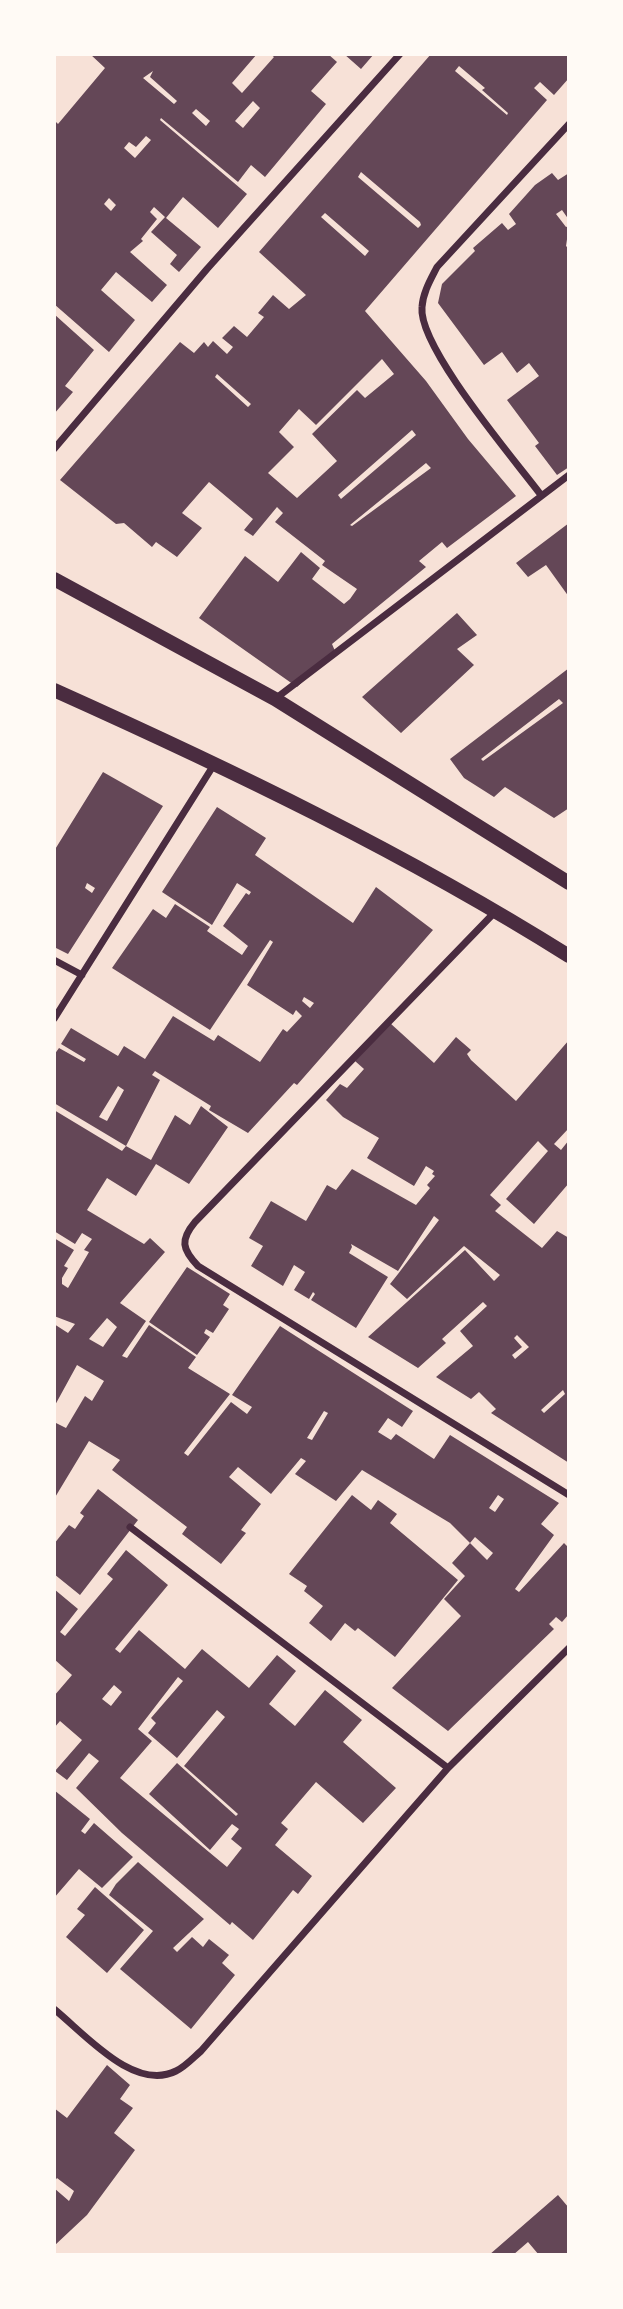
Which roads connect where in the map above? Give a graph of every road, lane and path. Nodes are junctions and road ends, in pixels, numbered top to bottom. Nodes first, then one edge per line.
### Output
1 (400, 54) edge
2 (569, 124) edge
3 (54, 449) edge
4 (569, 475) edge
5 (541, 495) junction
6 (54, 579) edge
7 (54, 690) edge
8 (275, 699) junction
9 (215, 762) junction
10 (569, 883) edge
11 (496, 911) junction
12 (569, 956) edge
13 (54, 960) edge
14 (82, 975) junction
15 (54, 1019) edge
16 (569, 1494) edge
17 (130, 1527) dead end
18 (569, 1648) edge
19 (448, 1768) junction
20 (54, 2009) edge

1 - 3 street
2 - 5 street
4 - 5 street
5 - 8 street
6 - 8 main road
7 - 9 main road
8 - 10 main road
9 - 11 main road
9 - 14 street
11 - 12 main road
11 - 16 street
13 - 14 street
14 - 15 street
17 - 19 street
18 - 19 street
19 - 20 street

